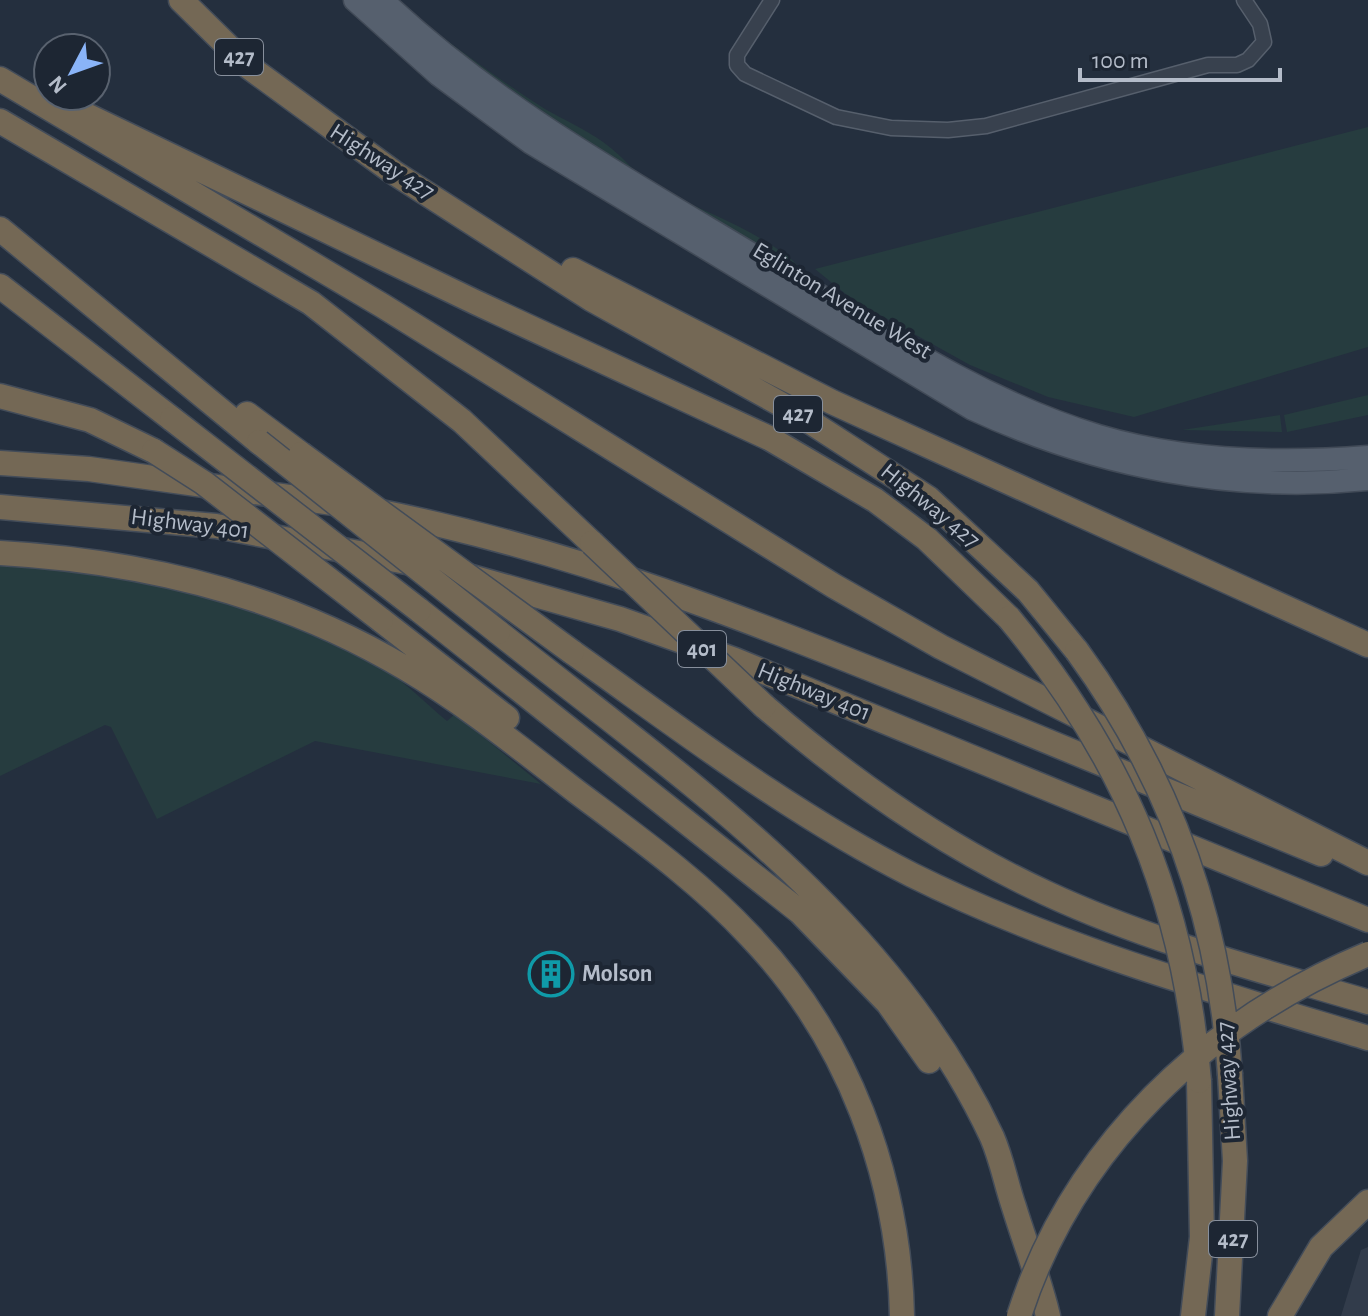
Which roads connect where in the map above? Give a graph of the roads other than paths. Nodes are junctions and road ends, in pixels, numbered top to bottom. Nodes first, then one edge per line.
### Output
1 (181, 0) edge
2 (355, 0) edge
3 (382, 0) edge
4 (772, 0) edge
5 (1244, 0) edge
6 (0, 72) edge
7 (0, 79) edge
8 (0, 121) edge
9 (481, 226) junction
10 (0, 229) edge
11 (0, 286) edge
12 (112, 323) junction
13 (0, 396) edge
14 (1368, 457) edge
15 (0, 463) edge
16 (1368, 479) edge
17 (0, 507) edge
18 (0, 553) edge
19 (1292, 614) junction
20 (1368, 645) edge
21 (1368, 653) edge
22 (1368, 863) edge
23 (1368, 874) edge
24 (1368, 920) edge
25 (1368, 954) edge
26 (1368, 1002) edge
27 (1368, 1038) edge
28 (1368, 1202) edge
29 (1013, 1205) junction
30 (902, 1316) edge
31 (917, 1316) edge
32 (1019, 1316) edge
33 (1048, 1316) edge
34 (1193, 1316) edge
35 (1227, 1316) edge
36 (1280, 1316) edge

1 - 9 highway, Highway 427 / 427
2 - 16 main road, Eglinton Avenue West
3 - 14 main road, Eglinton Avenue West
4 - 5 street
6 - 34 highway, bridge
7 - 22 highway
8 - 26 highway, bridge
9 - 19 highway
9 - 35 highway, Highway 427 / 427, bridge
10 - 12 highway
11 - 29 highway, bridge
12 - 27 highway, bridge
12 - 29 highway, bridge
13 - 31 highway, bridge
15 - 23 highway, Highway 401 / 401
17 - 24 highway, Highway 401 / 401
18 - 30 highway
19 - 20 highway
19 - 21 highway
25 - 32 highway, bridge
28 - 36 highway
29 - 33 highway

